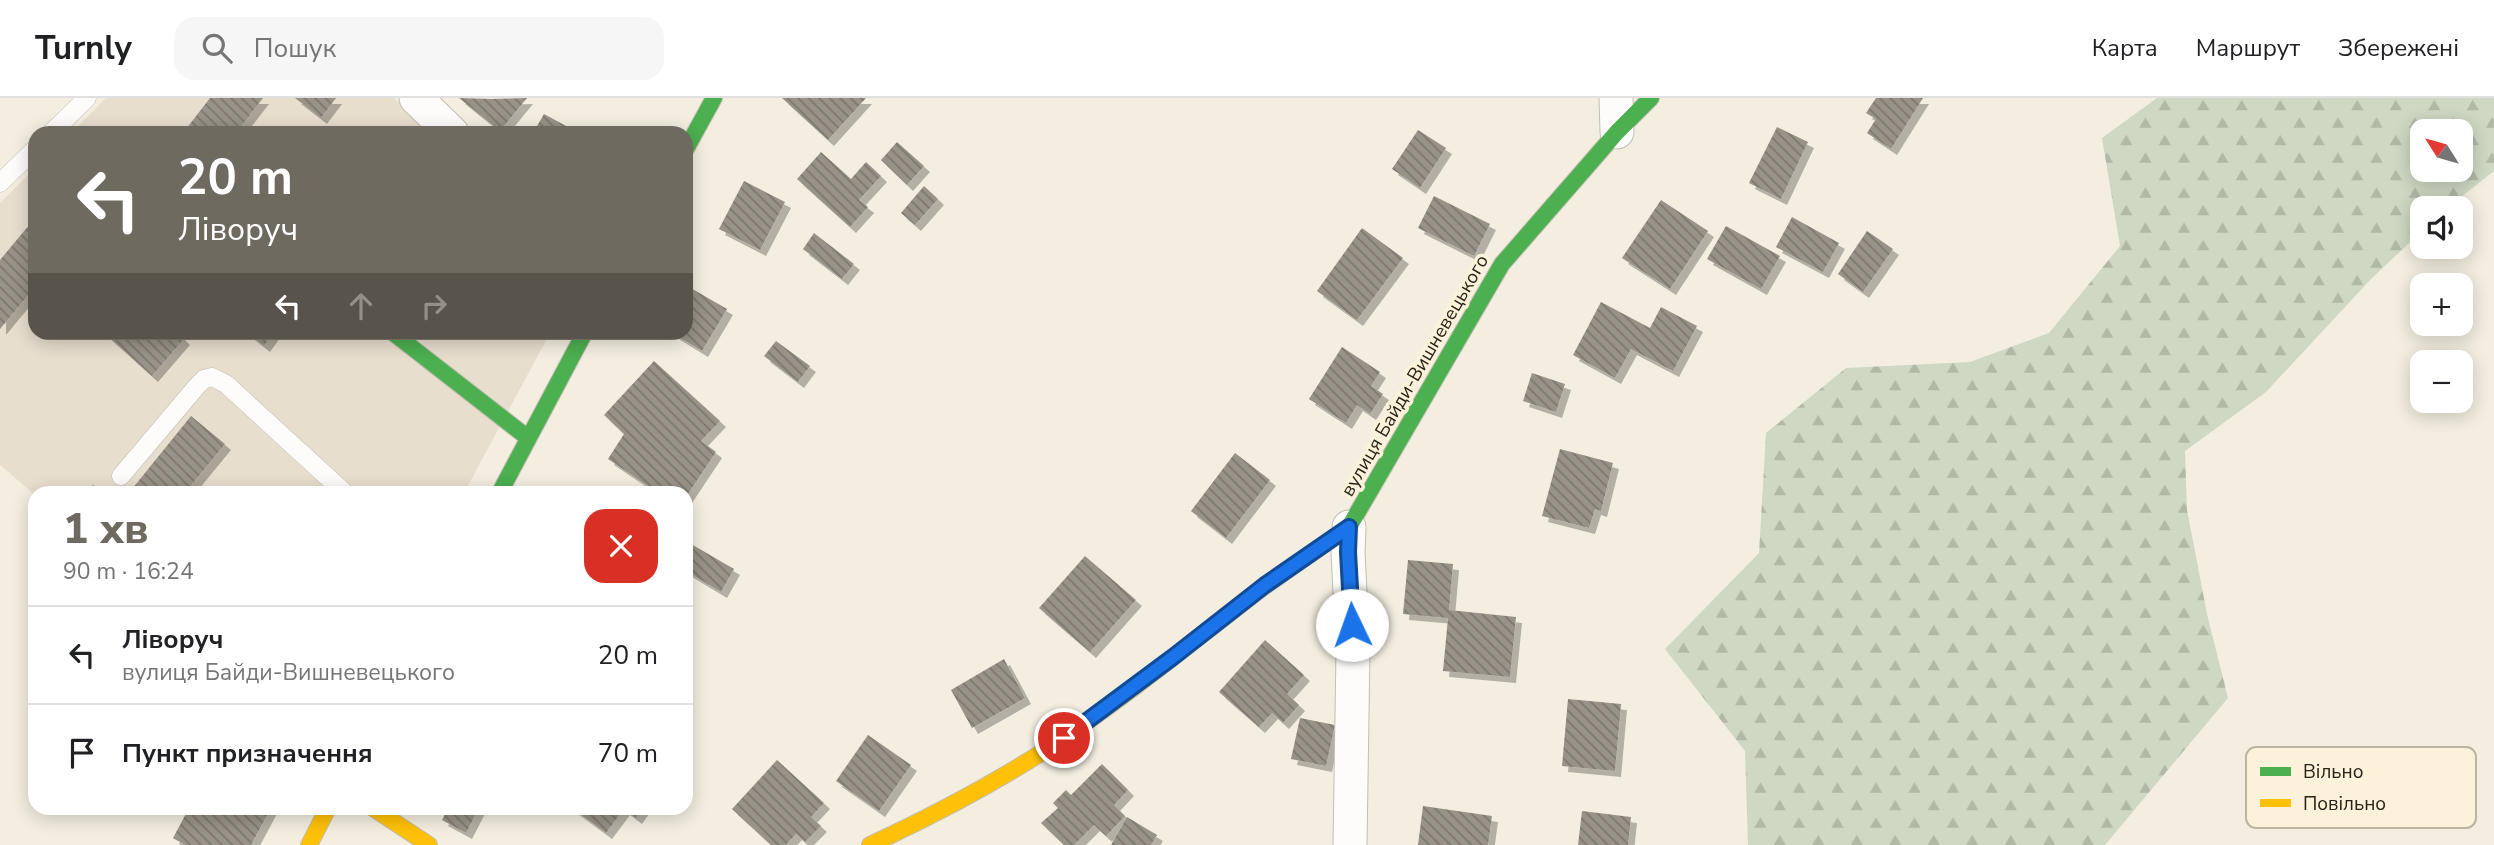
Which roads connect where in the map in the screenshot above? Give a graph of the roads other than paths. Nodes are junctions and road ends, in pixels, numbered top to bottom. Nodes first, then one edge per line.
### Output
1 (87, 98) edge
2 (416, 98) edge
3 (714, 98) edge
4 (1616, 98) edge
5 (1651, 98) edge
6 (58, 126) edge
7 (445, 126) edge
8 (1617, 132) junction
9 (693, 136) edge
10 (28, 156) edge
11 (0, 183) edge
12 (402, 340) edge
13 (581, 340) edge
14 (528, 438) junction
15 (121, 476) dead end
16 (337, 486) edge
17 (503, 486) edge
18 (1349, 527) junction
19 (324, 815) edge
20 (384, 815) edge
21 (309, 845) edge
22 (429, 845) edge
23 (870, 845) edge
24 (1350, 845) edge

1 - 6 lane
2 - 7 street
3 - 9 street
4 - 8 street
5 - 8 street, вулиця Байди-Вишневецького
8 - 18 street, вулиця Байди-Вишневецького
10 - 11 lane
12 - 14 street
13 - 14 street
14 - 17 street
15 - 16 lane
18 - 23 street, вулиця Байди-Вишневецького
18 - 24 street
19 - 21 street
20 - 22 street

